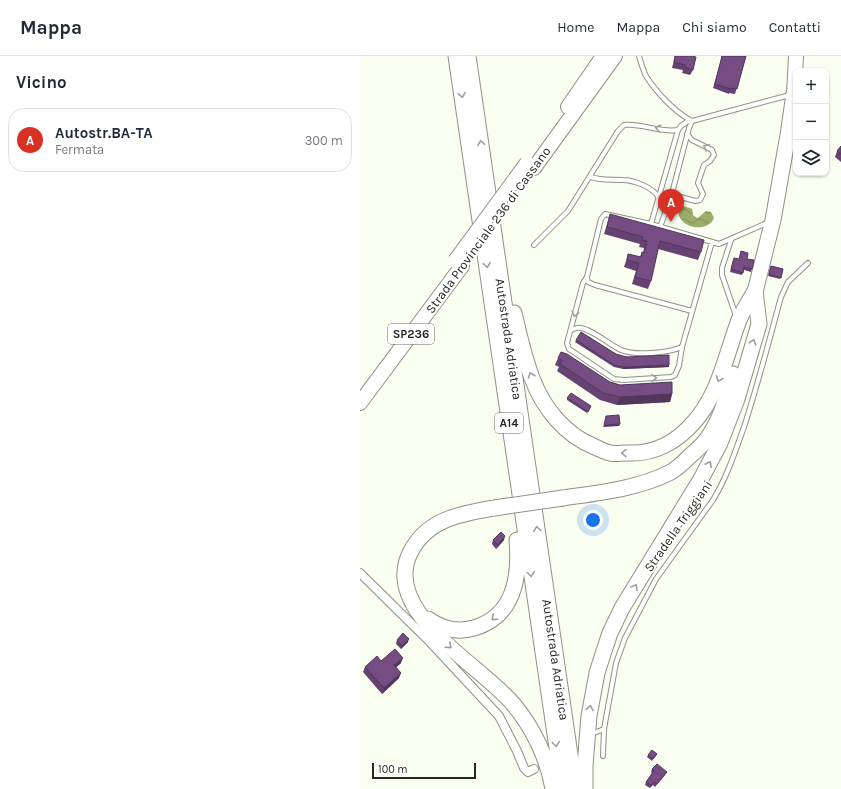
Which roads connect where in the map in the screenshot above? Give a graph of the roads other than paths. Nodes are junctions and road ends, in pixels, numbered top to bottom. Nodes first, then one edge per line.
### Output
1 (456, 56) edge
2 (468, 56) edge
3 (603, 56) edge
4 (615, 56) edge
5 (621, 56) edge
6 (639, 56) edge
7 (796, 58) edge
8 (795, 68) edge
9 (793, 94) edge
10 (588, 95) junction
11 (793, 101) edge
12 (692, 121) junction
13 (678, 130) junction
14 (687, 134) junction
15 (530, 166) junction
16 (591, 177) junction
17 (486, 182) junction
18 (659, 198) junction
19 (670, 199) junction
20 (773, 220) junction
21 (651, 224) junction
22 (660, 227) junction
23 (731, 240) junction
24 (712, 242) junction
25 (534, 245) dead end
26 (459, 263) junction
27 (808, 263) dead end
28 (587, 277) junction
29 (755, 291) junction
30 (692, 311) junction
31 (738, 323) junction
32 (571, 330) junction
33 (682, 348) junction
34 (360, 388) edge
35 (505, 391) junction
36 (360, 402) edge
37 (360, 573) edge
38 (414, 607) junction
39 (604, 729) junction
40 (594, 733) dead end
41 (603, 756) dead end
42 (534, 769) dead end
43 (553, 789) edge
44 (563, 789) edge
45 (575, 789) edge
46 (585, 789) edge

1 -> 35 highway, Autostrada Adriatica / A14
17 -> 2 highway, Autostrada Adriatica / A14
3 - 15 highway, Strada Provinciale 236 di Cassano / SP236
4 - 10 highway, Strada Provinciale 236 di Cassano / SP236
5 - 10 highway
6 - 12 lane
7 - 8 highway
9 - 12 lane
10 - 15 highway, Strada Provinciale 236 di Cassano / SP236
11 - 20 highway
12 - 13 lane
12 - 14 lane
13 -> 16 lane
13 - 18 lane
14 - 19 lane
19 -> 14 lane
15 - 26 highway, Strada Provinciale 236 di Cassano / SP236
16 - 18 lane
16 - 25 lane
31 -> 17 highway, A14
45 -> 17 highway, Autostrada Adriatica / A14
18 - 21 lane
19 - 22 lane
20 - 23 lane
20 - 29 highway
21 - 22 lane
21 - 28 lane
22 - 24 lane
23 - 24 lane
23 - 31 lane
24 - 30 lane
26 - 34 highway, Strada Provinciale 236 di Cassano / SP236
26 - 36 highway, Strada Provinciale 236 di Cassano / SP236
27 - 39 lane, Stradella Triggiani
28 - 30 lane
28 -> 32 lane
29 - 31 highway, A14
29 - 38 highway, A14, bridge
46 -> 29 highway
30 - 33 lane
32 - 33 lane
32 -> 33 lane
35 -> 38 highway, A14
35 -> 44 highway, Autostrada Adriatica / A14
37 - 42 street
38 -> 43 highway, A14
39 - 40 lane
39 - 41 lane, Stradella Triggiani

